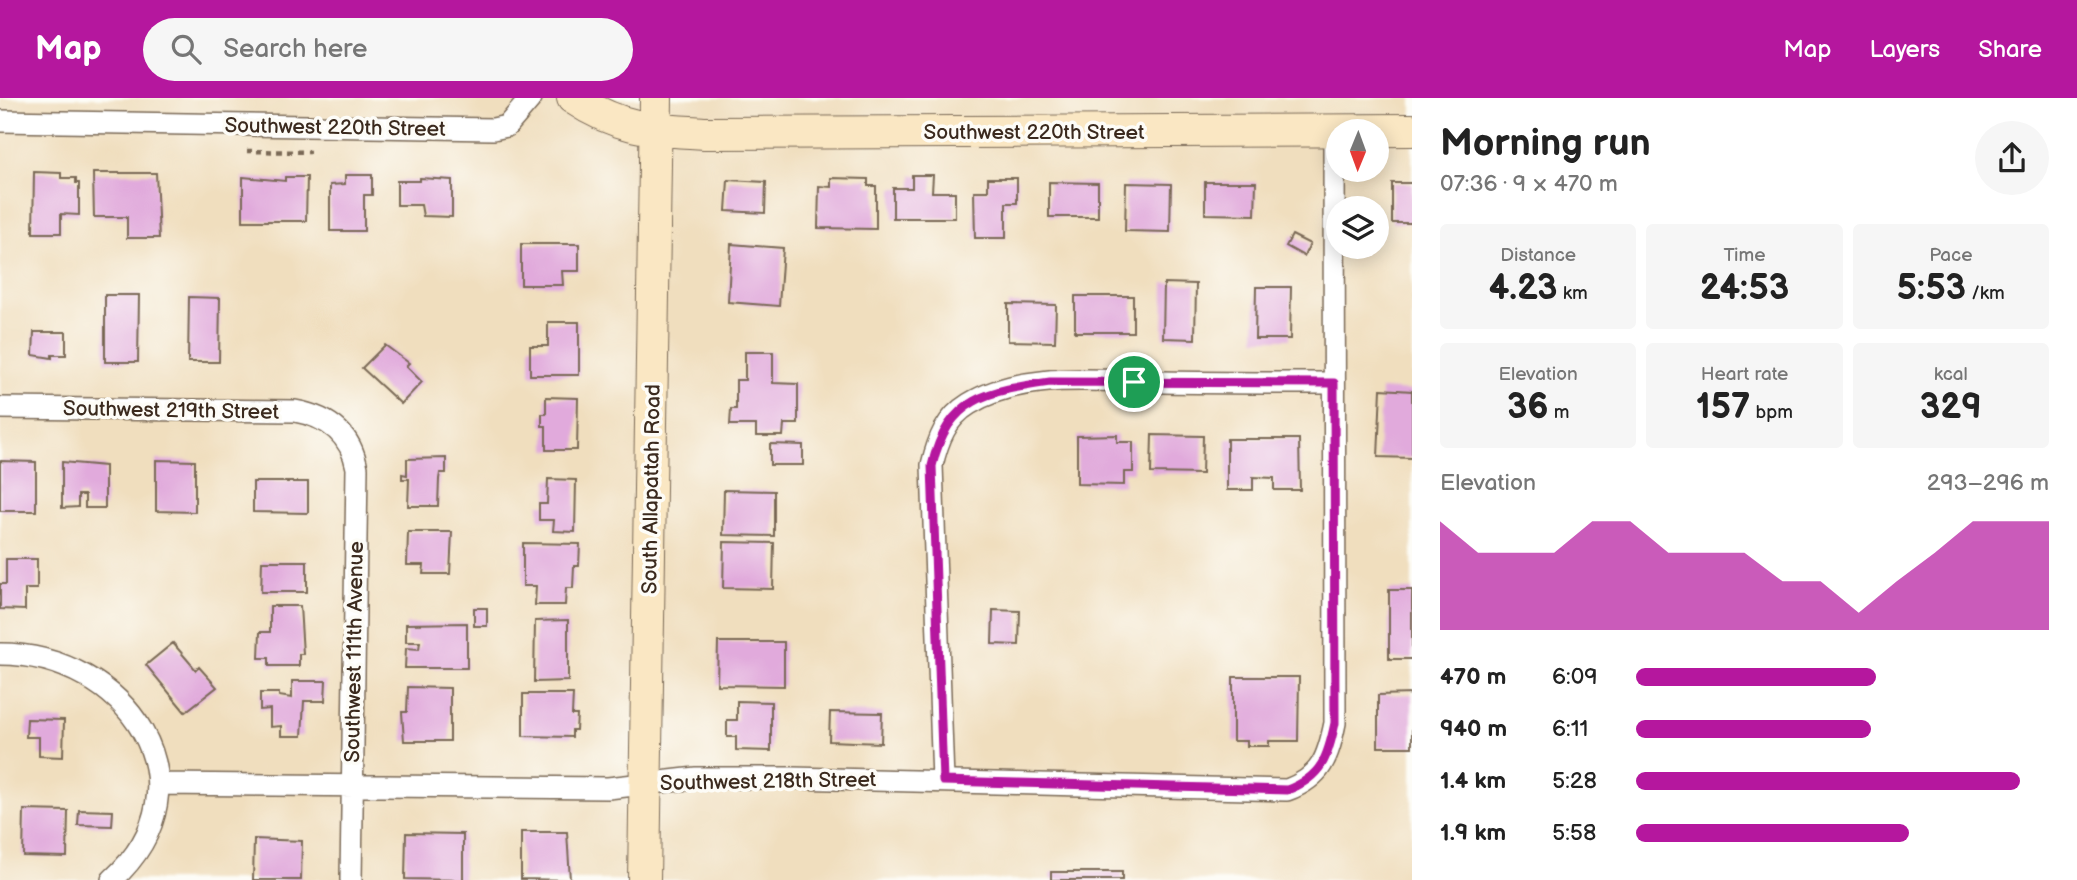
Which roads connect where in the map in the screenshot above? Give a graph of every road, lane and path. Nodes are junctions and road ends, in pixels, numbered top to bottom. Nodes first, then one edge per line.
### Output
1 (531, 98) edge
2 (573, 98) edge
3 (656, 98) edge
4 (0, 121) edge
5 (656, 130) junction
6 (1326, 130) edge
7 (1390, 130) edge
8 (1412, 130) edge
9 (247, 151) dead end
10 (310, 152) dead end
11 (1334, 182) edge
12 (1334, 383) junction
13 (0, 408) edge
14 (338, 428) joint
15 (0, 654) edge
16 (943, 781) junction
17 (645, 783) junction
18 (160, 785) junction
19 (352, 785) junction
20 (112, 880) edge
21 (351, 880) edge
22 (644, 880) edge

1 - 4 street, Southwest 220th Street
2 - 5 street, Southwest 220th Street
3 - 5 street, South Allapattah Road
5 - 6 street, Southwest 220th Street
5 - 17 street, South Allapattah Road
7 - 8 street, Southwest 220th Street
9 - 10 path
11 - 12 street
12 - 16 street
12 - 16 street, Southwest 218th Street
13 - 14 street, Southwest 219th Street
14 - 19 street, Southwest 111th Avenue
15 - 18 street
16 - 17 street, Southwest 218th Street
17 - 19 street, Southwest 218th Street
17 - 22 street, South Allapattah Road
18 - 19 street, Southwest 218th Street
18 - 20 street
19 - 21 street, Southwest 111th Avenue

